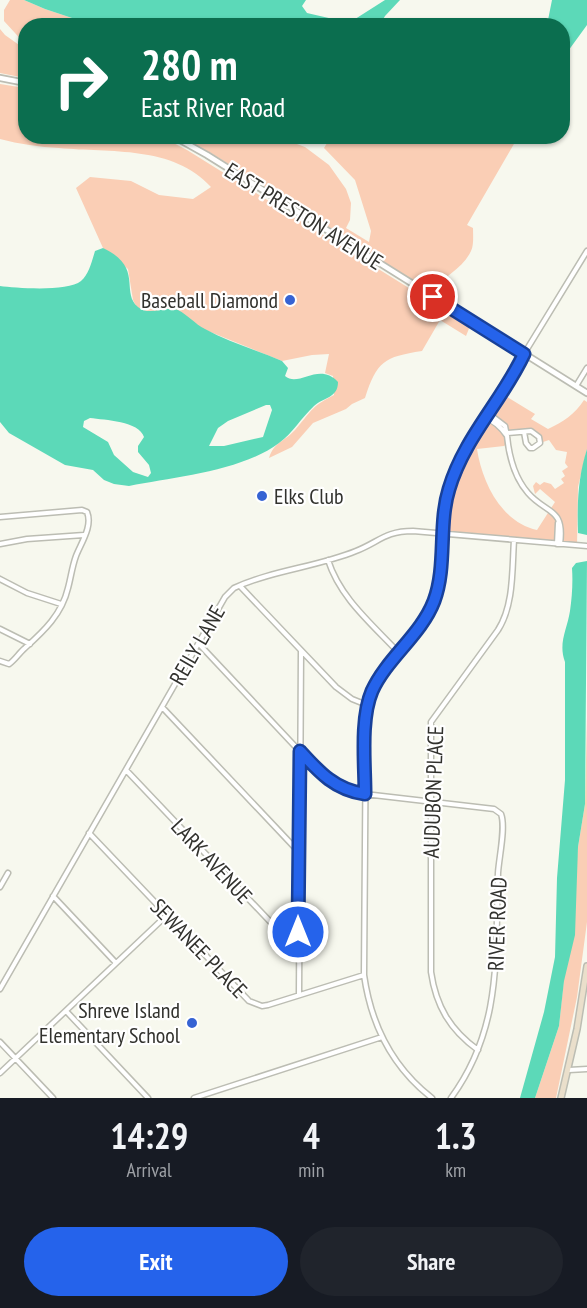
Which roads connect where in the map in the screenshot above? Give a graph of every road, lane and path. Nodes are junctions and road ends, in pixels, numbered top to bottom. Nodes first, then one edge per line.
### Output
1 (0, 78) edge
2 (18, 81) edge
3 (187, 144) edge
4 (587, 251) edge
5 (524, 354) junction
6 (587, 368) edge
7 (576, 386) junction
8 (587, 393) edge
9 (488, 413) junction
10 (485, 418) junction
11 (524, 432) junction
12 (507, 434) junction
13 (0, 517) edge
14 (84, 535) junction
15 (442, 535) junction
16 (514, 540) junction
17 (0, 544) edge
18 (559, 544) junction
19 (587, 546) edge
20 (328, 560) junction
21 (0, 579) edge
22 (240, 585) junction
23 (61, 604) junction
24 (0, 629) edge
25 (30, 644) junction
26 (199, 644) junction
27 (301, 651) junction
28 (399, 653) junction
29 (0, 661) edge
30 (368, 705) junction
31 (162, 707) junction
32 (300, 751) junction
33 (126, 770) junction
34 (365, 794) junction
35 (431, 801) junction
36 (89, 833) junction
37 (299, 851) junction
38 (8, 873) dead end
39 (0, 887) edge
40 (53, 896) junction
41 (167, 915) junction
42 (298, 952) junction
43 (116, 963) junction
44 (587, 966) edge
45 (364, 975) junction
46 (0, 988) edge
47 (298, 995) junction
48 (66, 1011) junction
49 (382, 1037) junction
50 (0, 1042) edge
51 (478, 1050) junction
52 (15, 1058) junction
53 (587, 1069) edge
54 (569, 1070) junction
55 (0, 1073) edge
56 (212, 1092) junction
57 (53, 1098) edge
58 (148, 1098) edge
59 (194, 1098) edge
60 (214, 1098) edge
61 (432, 1098) edge
62 (451, 1098) edge
63 (561, 1098) edge

1 - 2 street
3 - 5 street, EAST PRESTON AVENUE
4 - 5 street
5 - 7 street, EAST PRESTON AVENUE
5 - 9 street
6 - 7 street
7 - 8 street, EAST PRESTON AVENUE
9 - 10 street
9 - 12 street
10 - 12 street
10 - 15 street
11 - 11 street
11 - 12 street
12 - 18 street
13 - 14 street
14 - 17 street
14 - 23 street
15 - 16 street, REILY LANE
15 - 20 street, REILY LANE
15 - 28 street
16 - 18 street, REILY LANE
16 - 35 street, AUDUBON PLACE
18 - 19 street, REILY LANE
20 - 22 street, REILY LANE
20 - 28 street
21 - 23 street
22 - 26 street, REILY LANE
22 - 27 street
23 - 25 street
24 - 25 street
25 - 29 street
26 - 31 street, REILY LANE
26 - 32 street, RIVER ROAD
27 - 30 street
27 - 32 street
28 - 30 street
30 - 34 street
31 - 33 street, REILY LANE
31 - 37 street
32 - 34 street, RIVER ROAD
32 - 37 street
33 - 36 street, REILY LANE
33 - 42 street, LARK AVENUE
34 - 35 street, RIVER ROAD
34 - 45 street
35 - 51 street, AUDUBON PLACE
35 - 51 street, RIVER ROAD
36 - 40 street, REILY LANE
36 - 41 street, SEWANEE PLACE
37 - 42 street
38 - 39 street
40 - 43 street
40 - 46 street, REILY LANE
41 - 43 street
41 - 47 street, SEWANEE PLACE
42 - 47 street
43 - 48 street
44 - 54 main road
45 - 47 street, SEWANEE PLACE
45 - 49 street
48 - 52 street
48 - 58 street
49 - 56 street
49 - 61 street
50 - 52 street
51 - 62 street, RIVER ROAD
52 - 55 street
52 - 57 street
53 - 54 street
54 - 63 main road
56 - 59 street
56 - 60 street

